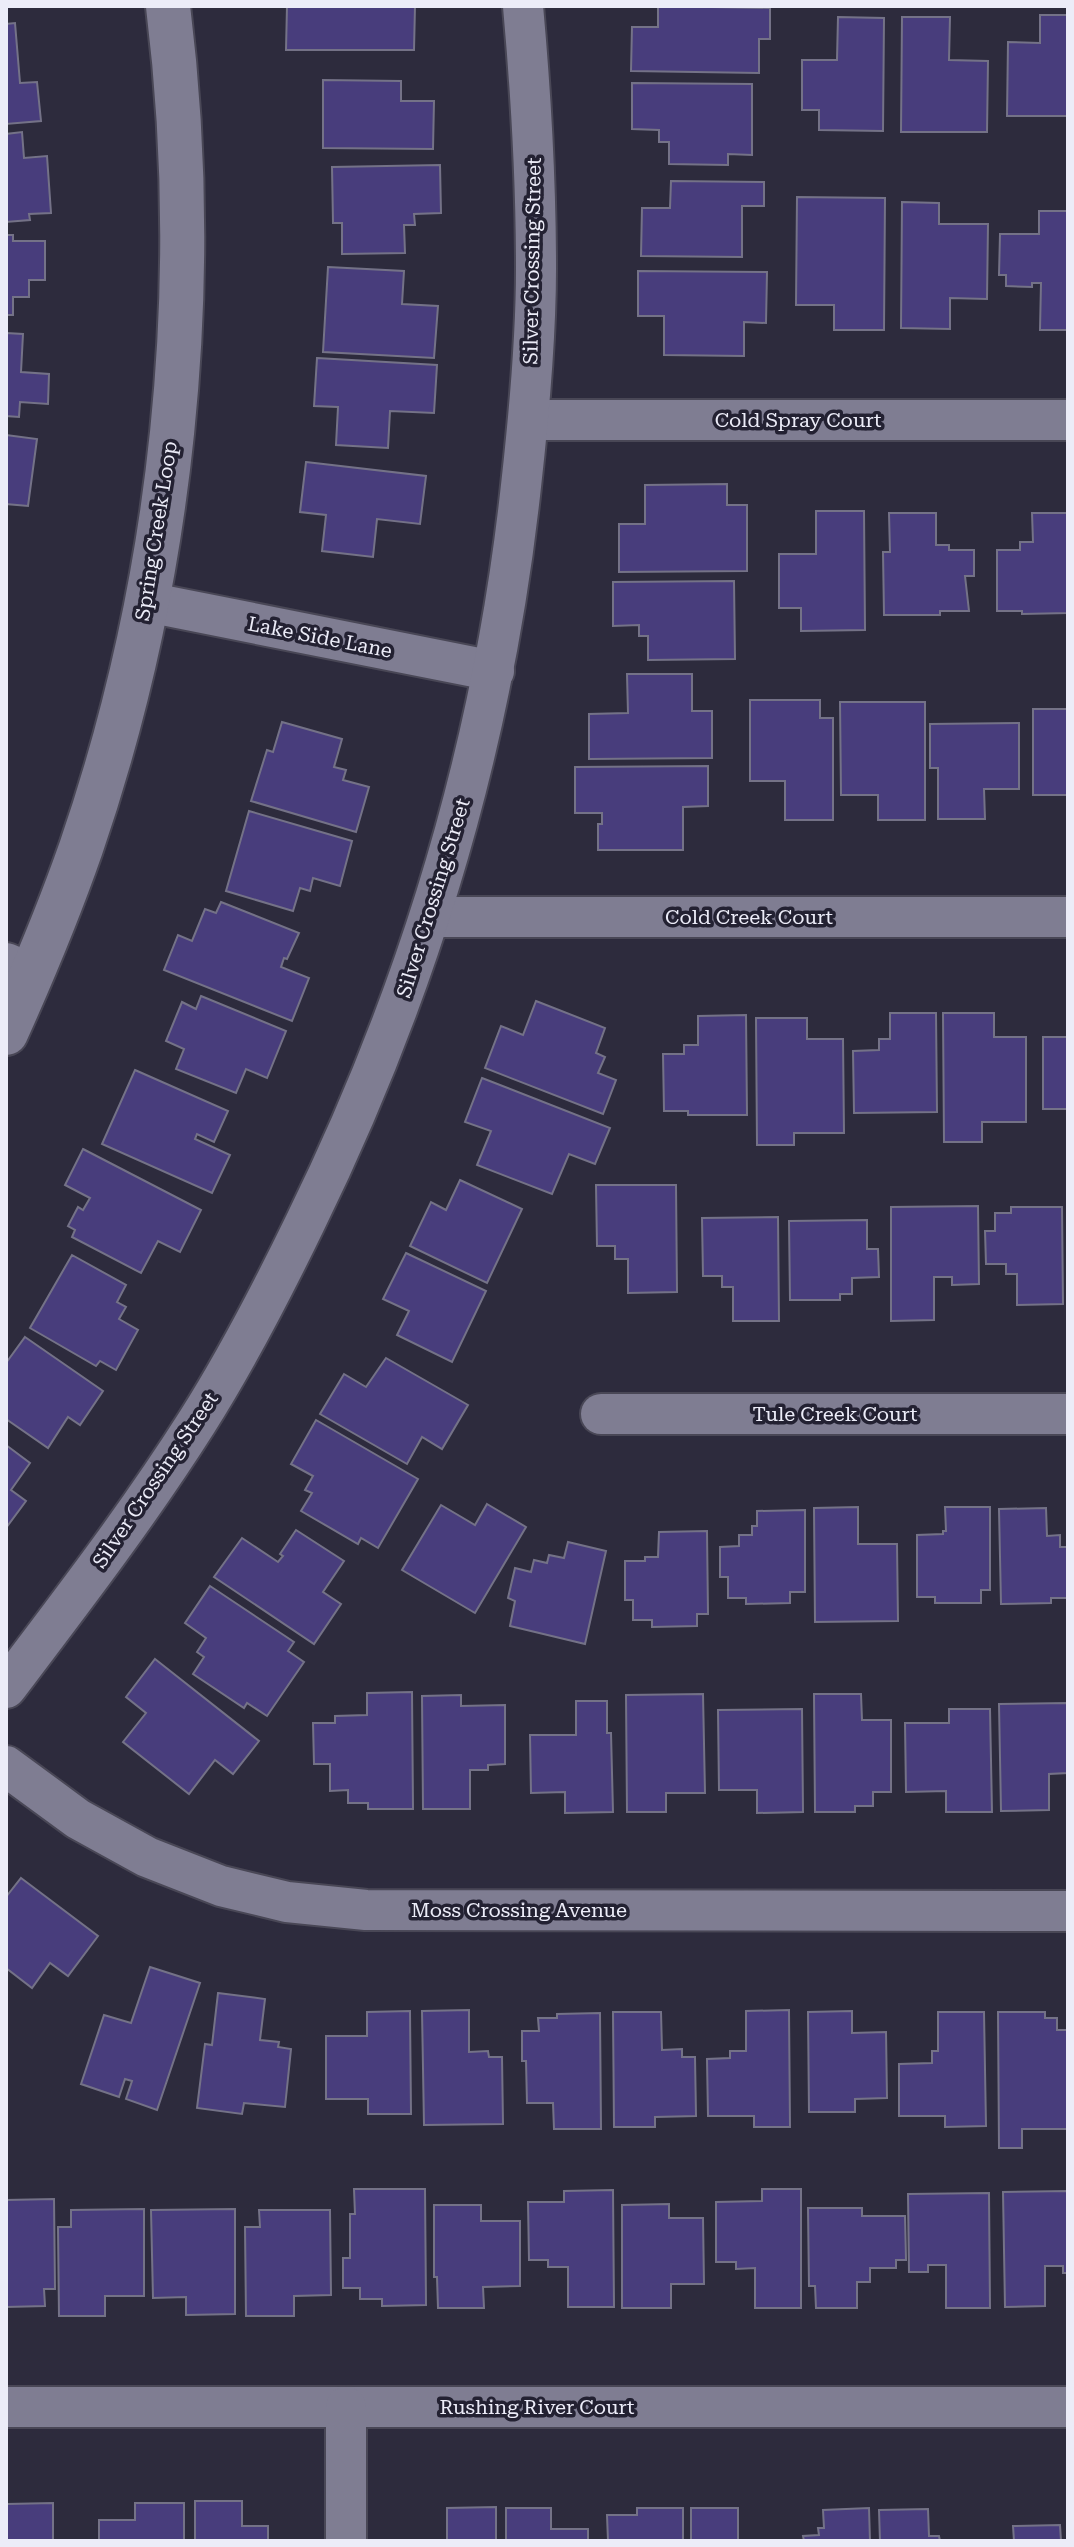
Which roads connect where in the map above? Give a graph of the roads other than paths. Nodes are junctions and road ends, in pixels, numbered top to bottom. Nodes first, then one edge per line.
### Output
1 (168, 6) edge
2 (523, 6) edge
3 (529, 420) junction
4 (1068, 420) edge
5 (147, 602) junction
6 (494, 671) junction
7 (431, 917) junction
8 (1068, 917) edge
9 (19, 969) edge
10 (6, 1033) edge
11 (601, 1414) dead end
12 (1068, 1414) edge
13 (6, 1688) edge
14 (6, 1766) edge
15 (1068, 1911) edge
16 (6, 2407) edge
17 (346, 2407) junction
18 (1068, 2407) edge
19 (346, 2541) edge

1 - 5 street, Spring Creek Loop
2 - 3 street, Silver Crossing Street
3 - 4 street, Cold Spray Court
3 - 6 street, Silver Crossing Street
5 - 6 street, Lake Side Lane
5 - 9 street, Spring Creek Loop
6 - 7 street, Silver Crossing Street
7 - 8 street, Cold Creek Court
7 - 13 street, Silver Crossing Street
9 - 10 street, Spring Creek Loop
11 - 12 street, Tule Creek Court
14 - 15 street, Moss Crossing Avenue
16 - 17 street, Rushing River Court
17 - 18 street, Rushing River Court
17 - 19 street

